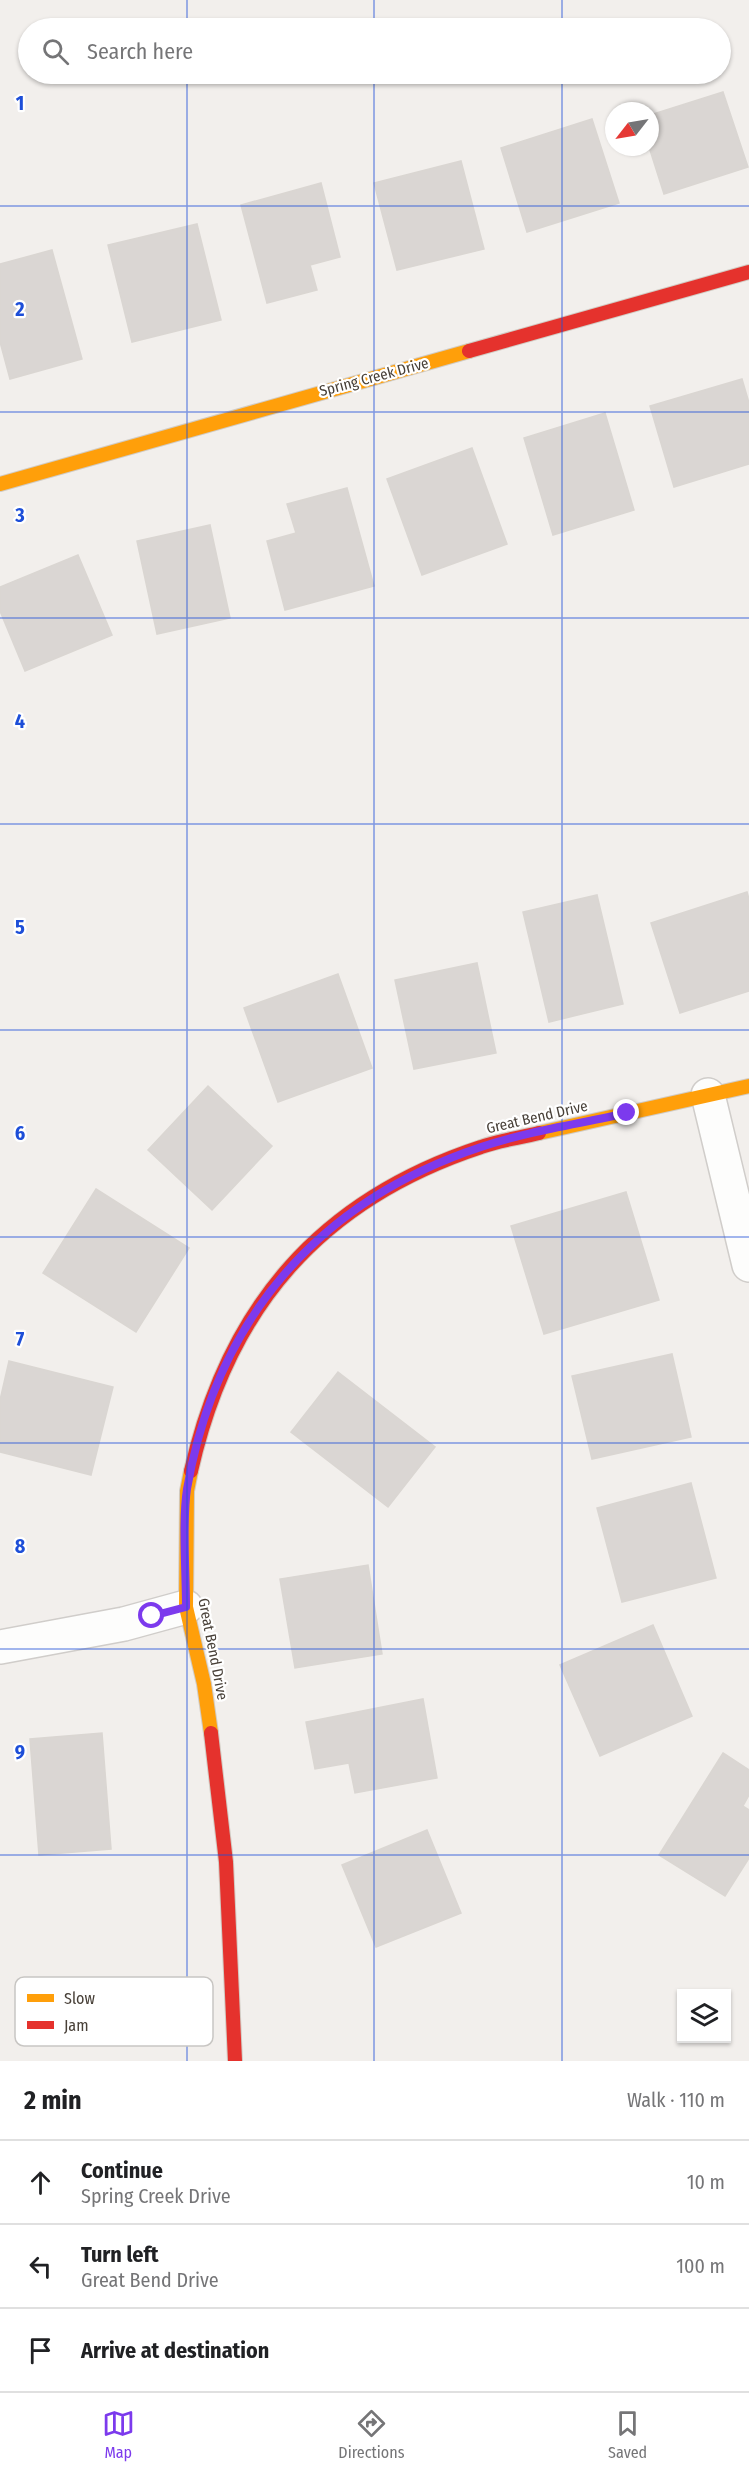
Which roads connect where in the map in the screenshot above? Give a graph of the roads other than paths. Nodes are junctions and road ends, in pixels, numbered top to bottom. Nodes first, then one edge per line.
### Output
1 (749, 272) edge
2 (0, 483) edge
3 (749, 1086) edge
4 (708, 1095) junction
5 (749, 1265) edge
6 (186, 1607) junction
7 (0, 1647) edge
8 (235, 2061) edge

1 - 2 street, Spring Creek Drive
3 - 4 street, Great Bend Drive
4 - 5 street
4 - 6 street, Great Bend Drive
6 - 7 street
6 - 8 street, Great Bend Drive

